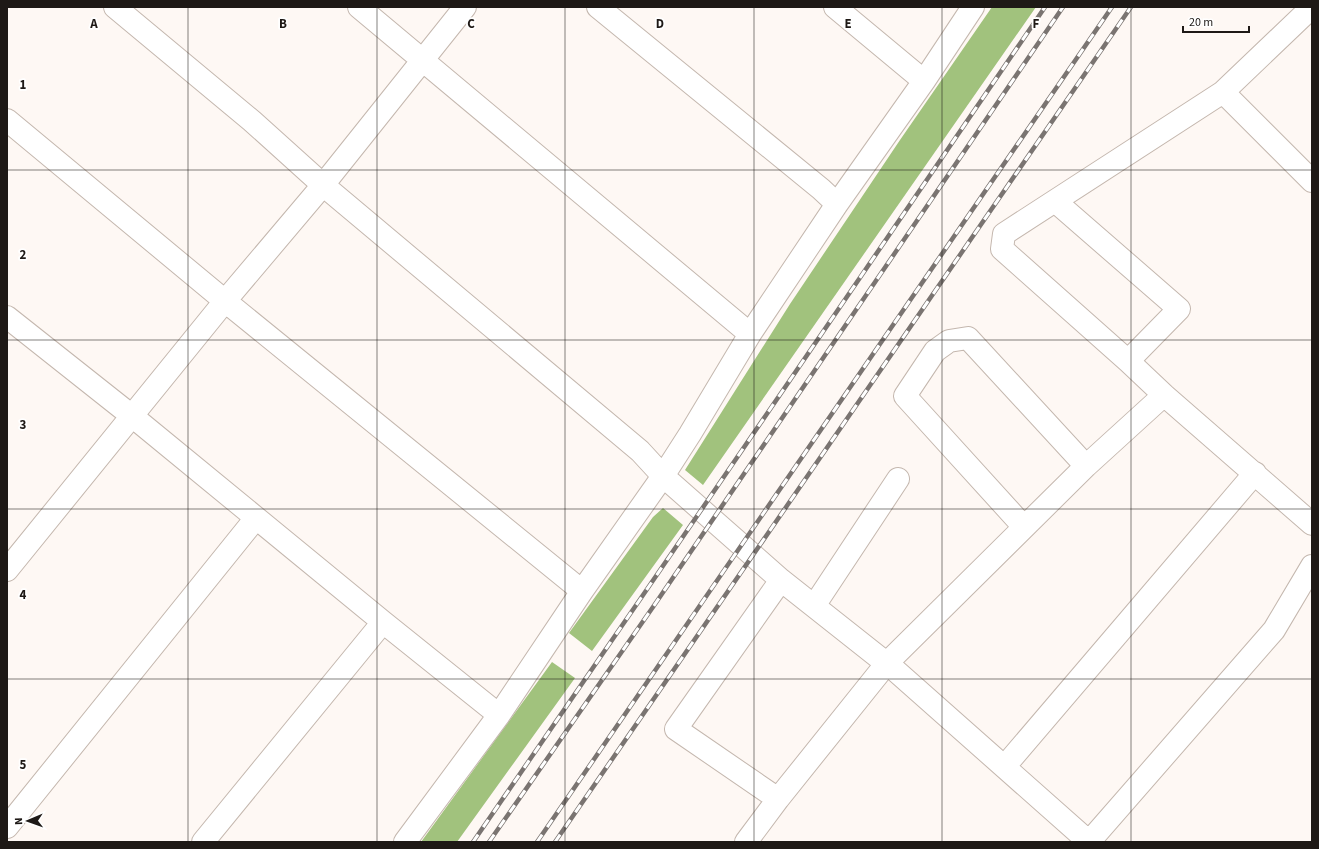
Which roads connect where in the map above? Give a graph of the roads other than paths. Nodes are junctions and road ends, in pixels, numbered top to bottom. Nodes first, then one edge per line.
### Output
1 (115, 7) edge
2 (359, 7) edge
3 (465, 7) edge
4 (598, 7) edge
5 (835, 7) edge
6 (973, 7) edge
7 (1312, 8) edge
8 (422, 60) junction
9 (924, 81) junction
10 (1223, 92) junction
11 (7, 120) edge
12 (1312, 181) edge
13 (323, 185) junction
14 (1056, 202) junction
15 (837, 204) junction
16 (225, 301) junction
17 (7, 317) edge
18 (750, 334) junction
19 (1128, 361) junction
20 (1164, 395) junction
21 (132, 416) junction
22 (1086, 466) junction
23 (1255, 473) junction
24 (664, 476) junction
25 (898, 479) dead end
26 (256, 518) junction
27 (1312, 524) edge
28 (1024, 527) junction
29 (1312, 566) edge
30 (7, 570) edge
31 (780, 580) junction
32 (582, 591) junction
33 (814, 606) junction
34 (383, 622) junction
35 (887, 663) junction
36 (499, 715) junction
37 (1005, 766) junction
38 (778, 799) junction
39 (7, 827) edge
40 (7, 832) edge
41 (18, 842) edge
42 (203, 842) edge
43 (405, 842) edge
44 (746, 842) edge
45 (1089, 842) edge

1 - 13 street
2 - 8 street
3 - 8 street
4 - 15 street
5 - 9 street
6 - 9 street
7 - 10 street
8 - 13 street
8 - 18 street
9 - 15 street
10 - 12 street
10 - 14 street
11 - 16 street
13 - 16 street
13 - 24 street
14 - 19 street
14 - 19 street
15 - 18 street
16 - 21 street
16 - 32 street
17 - 21 street
18 - 24 street
19 - 20 street
20 - 22 street
20 - 23 street
21 - 26 street
21 - 30 street
22 - 28 street
22 - 28 street
23 - 27 street
23 - 37 street
24 - 31 street
24 - 32 street
25 - 33 street
26 - 34 street
26 - 39 street
28 - 35 street
29 - 45 street
31 - 33 street
31 - 38 street
32 - 36 street
33 - 35 street
34 - 36 street
34 - 42 street
35 - 37 street
35 - 38 street
36 - 43 street
37 - 45 street
38 - 44 street
40 - 41 street

